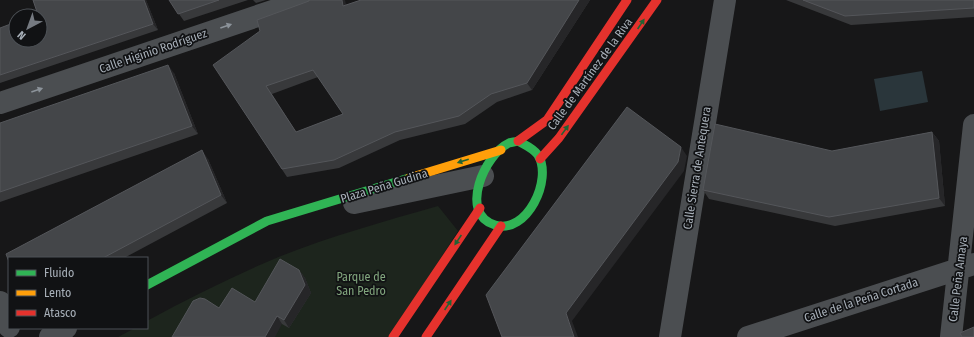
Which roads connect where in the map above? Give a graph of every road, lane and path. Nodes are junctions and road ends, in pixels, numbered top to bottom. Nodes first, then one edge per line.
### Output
1 (305, 0) edge
2 (627, 0) edge
3 (657, 0) edge
4 (725, 0) edge
5 (0, 103) edge
6 (974, 125) edge
7 (518, 141) junction
8 (500, 150) junction
9 (540, 159) junction
10 (483, 176) junction
11 (480, 208) junction
12 (267, 221) junction
13 (501, 226) junction
14 (967, 266) edge
15 (148, 283) edge
16 (0, 302) edge
17 (8, 325) edge
18 (64, 329) edge
19 (50, 337) edge
20 (393, 337) edge
21 (426, 337) edge
22 (670, 337) edge
23 (748, 337) edge
24 (950, 337) edge

5 -> 1 street, Calle Higinio Rodríguez
2 - 7 street, Calle de Martínez de la Riva
9 -> 3 street, Calle de Martínez de la Riva
4 - 22 street, Calle Sierra de Antequera
6 - 14 street, Calle Peña Amaya
7 - 8 street
7 - 9 street
8 - 10 street
8 -> 12 street, Plaza Peña Gudina
9 - 13 street
10 - 11 street
10 - 12 street, Plaza Peña Gudina
11 - 13 street
11 -> 20 street
12 - 15 street, Plaza Peña Gudina
21 -> 13 street
14 - 23 street, Calle de la Peña Cortada
14 - 24 street, Calle Peña Amaya
16 - 17 street
18 - 19 street

